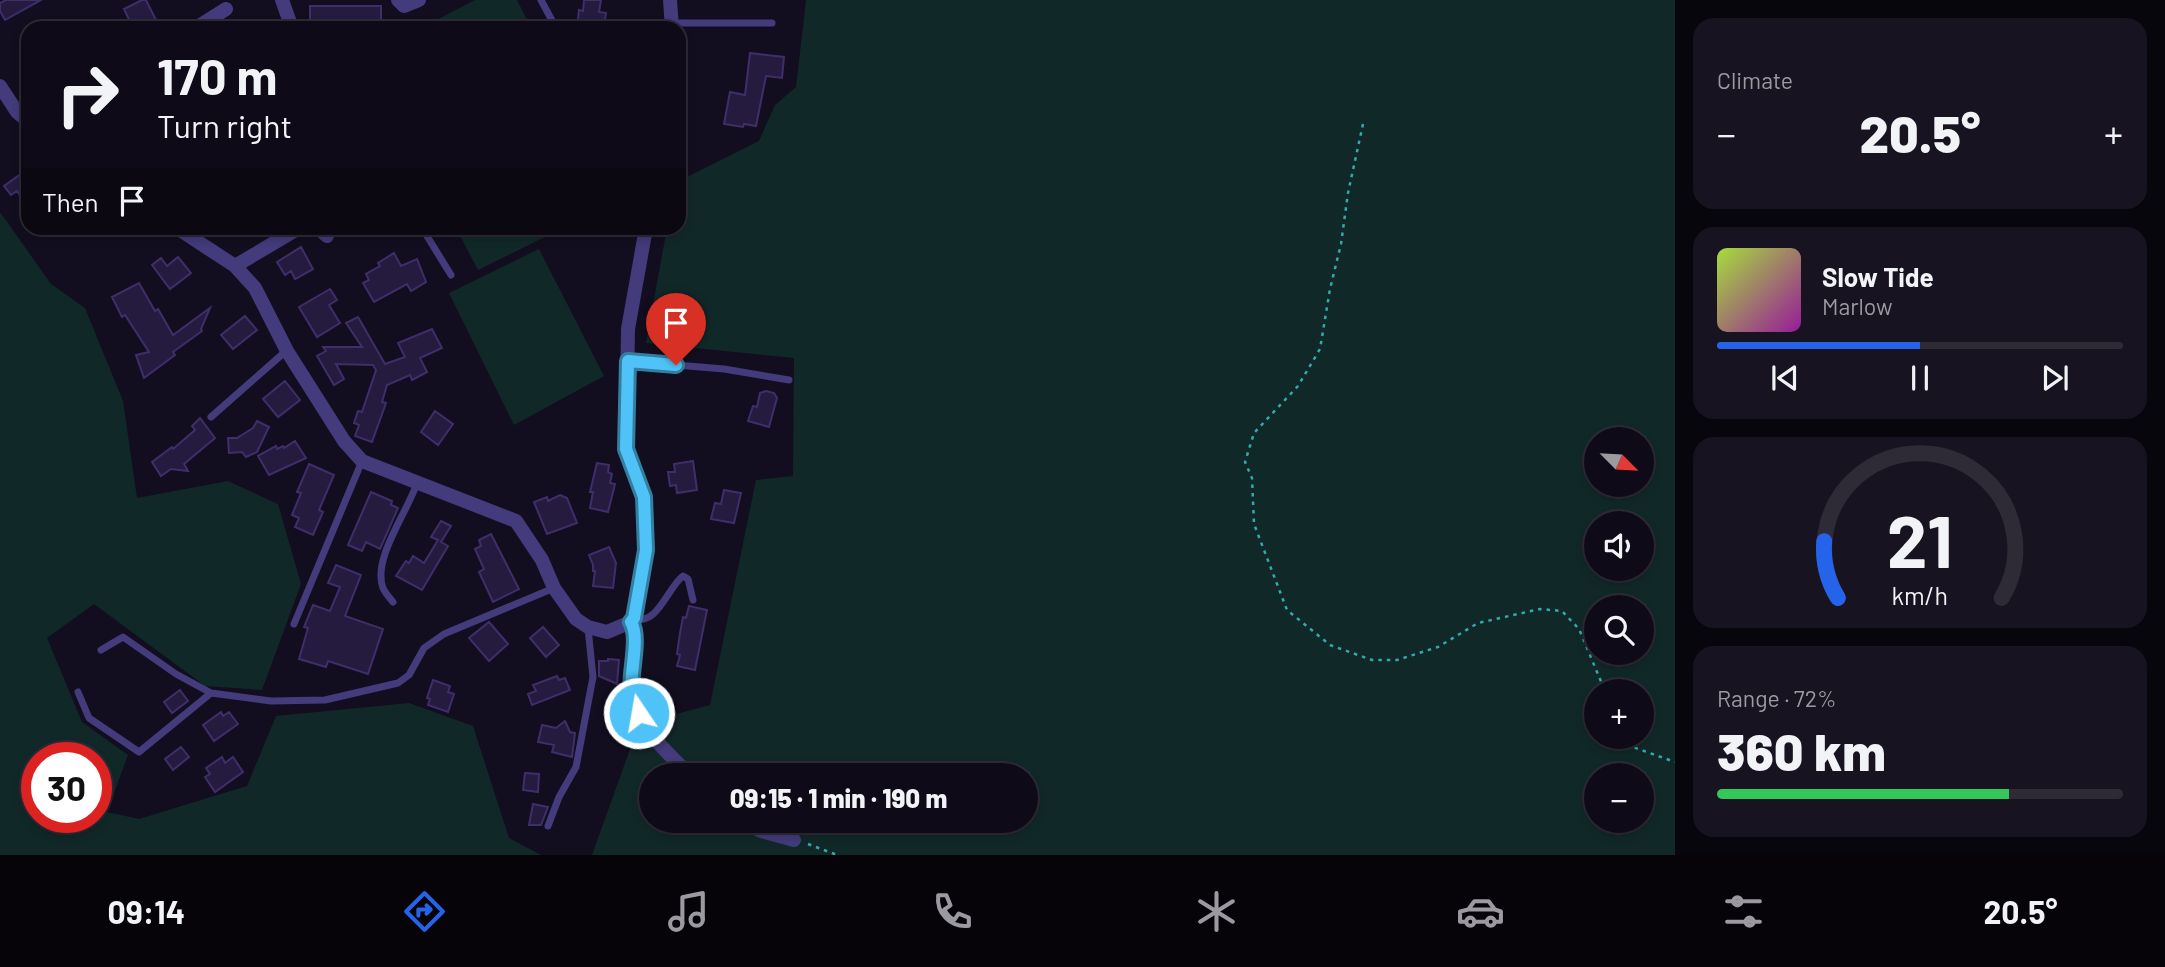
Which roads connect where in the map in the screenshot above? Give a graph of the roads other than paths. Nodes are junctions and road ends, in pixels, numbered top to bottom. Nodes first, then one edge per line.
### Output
1 (282, 0) edge
2 (398, 0) edge
3 (419, 0) edge
4 (541, 0) edge
5 (670, 0) edge
6 (226, 9) dead end
7 (206, 21) edge
8 (290, 21) edge
9 (552, 21) edge
10 (672, 21) edge
11 (772, 23) dead end
12 (686, 26) edge
13 (0, 86) edge
14 (21, 115) edge
15 (187, 235) edge
16 (288, 235) edge
17 (426, 235) edge
18 (645, 235) edge
19 (235, 267) junction
20 (452, 275) dead end
21 (287, 351) junction
22 (628, 361) junction
23 (789, 380) dead end
24 (211, 417) dead end
25 (362, 461) junction
26 (417, 483) junction
27 (554, 588) junction
28 (693, 600) dead end
29 (393, 602) dead end
30 (633, 620) junction
31 (294, 624) dead end
32 (588, 627) junction
33 (101, 650) dead end
34 (78, 692) dead end
35 (211, 693) junction
36 (678, 763) edge
37 (548, 826) dead end
38 (768, 833) edge
39 (794, 841) road end

1 - 8 street
2 - 3 street
4 - 9 lane
5 - 10 street
6 - 7 street
11 - 12 lane
13 - 14 street
15 - 19 street
16 - 19 street
17 - 20 lane
18 - 22 street
19 - 21 street
21 - 24 lane
21 - 25 street
22 - 23 lane
22 - 30 street
25 - 26 street
25 - 31 lane
26 - 27 street
26 - 29 lane
27 - 32 street
27 - 35 lane
28 - 30 lane
30 - 32 street
30 - 36 street
32 - 37 lane
33 - 35 lane
34 - 35 lane
38 - 39 street

